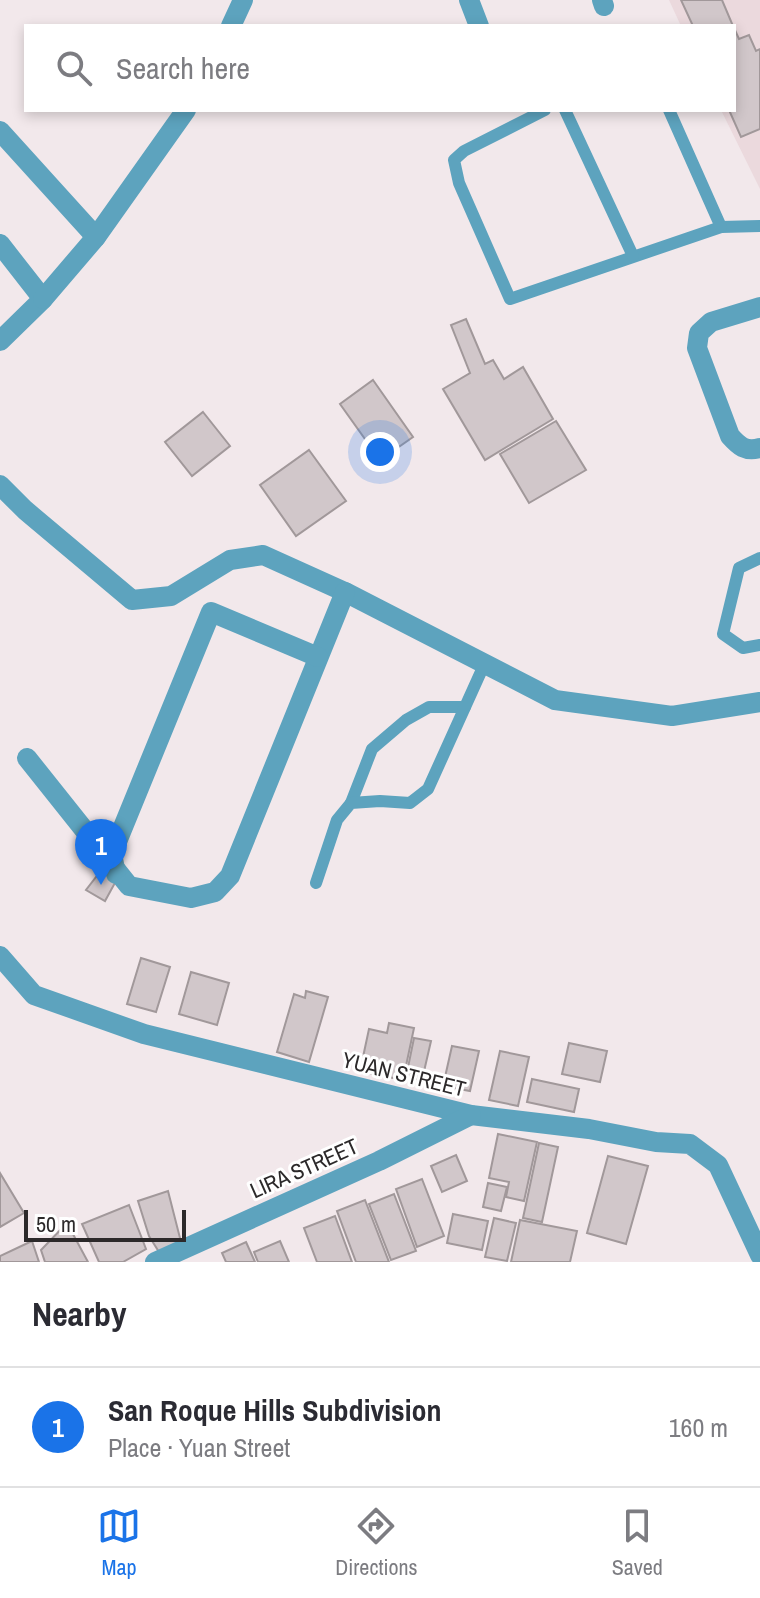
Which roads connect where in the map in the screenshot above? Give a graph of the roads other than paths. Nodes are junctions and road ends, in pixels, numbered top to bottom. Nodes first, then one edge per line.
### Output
1 (243, 0) edge
2 (469, 0) edge
3 (232, 24) edge
4 (478, 24) edge
5 (185, 112) edge
6 (541, 112) edge
7 (566, 112) edge
8 (670, 112) edge
9 (0, 131) edge
10 (760, 226) edge
11 (721, 227) junction
12 (96, 237) junction
13 (0, 244) edge
14 (633, 256) junction
15 (43, 299) junction
16 (760, 307) edge
17 (0, 341) edge
18 (760, 448) edge
19 (0, 485) edge
20 (760, 558) edge
21 (345, 592) junction
22 (760, 645) edge
23 (318, 657) junction
24 (484, 665) junction
25 (760, 702) edge
26 (465, 707) junction
27 (27, 758) dead end
28 (351, 803) junction
29 (116, 874) junction
30 (316, 883) dead end
31 (0, 956) edge
32 (471, 1115) junction
33 (760, 1255) edge
34 (155, 1262) edge

1 - 3 street
2 - 4 street
5 - 12 street
6 - 14 lane
7 - 14 lane
8 - 11 lane
9 - 12 street
10 - 11 lane
11 - 14 lane
12 - 15 street
13 - 15 street
15 - 17 street
16 - 18 street
19 - 21 street
20 - 22 lane
21 - 23 street
21 - 24 street
23 - 29 street
23 - 29 street
24 - 25 street
24 - 26 lane
26 - 28 lane
26 - 28 lane
27 - 29 street
28 - 30 lane
31 - 32 street, YUAN STREET
32 - 33 street, YUAN STREET
32 - 34 street, LIRA STREET

